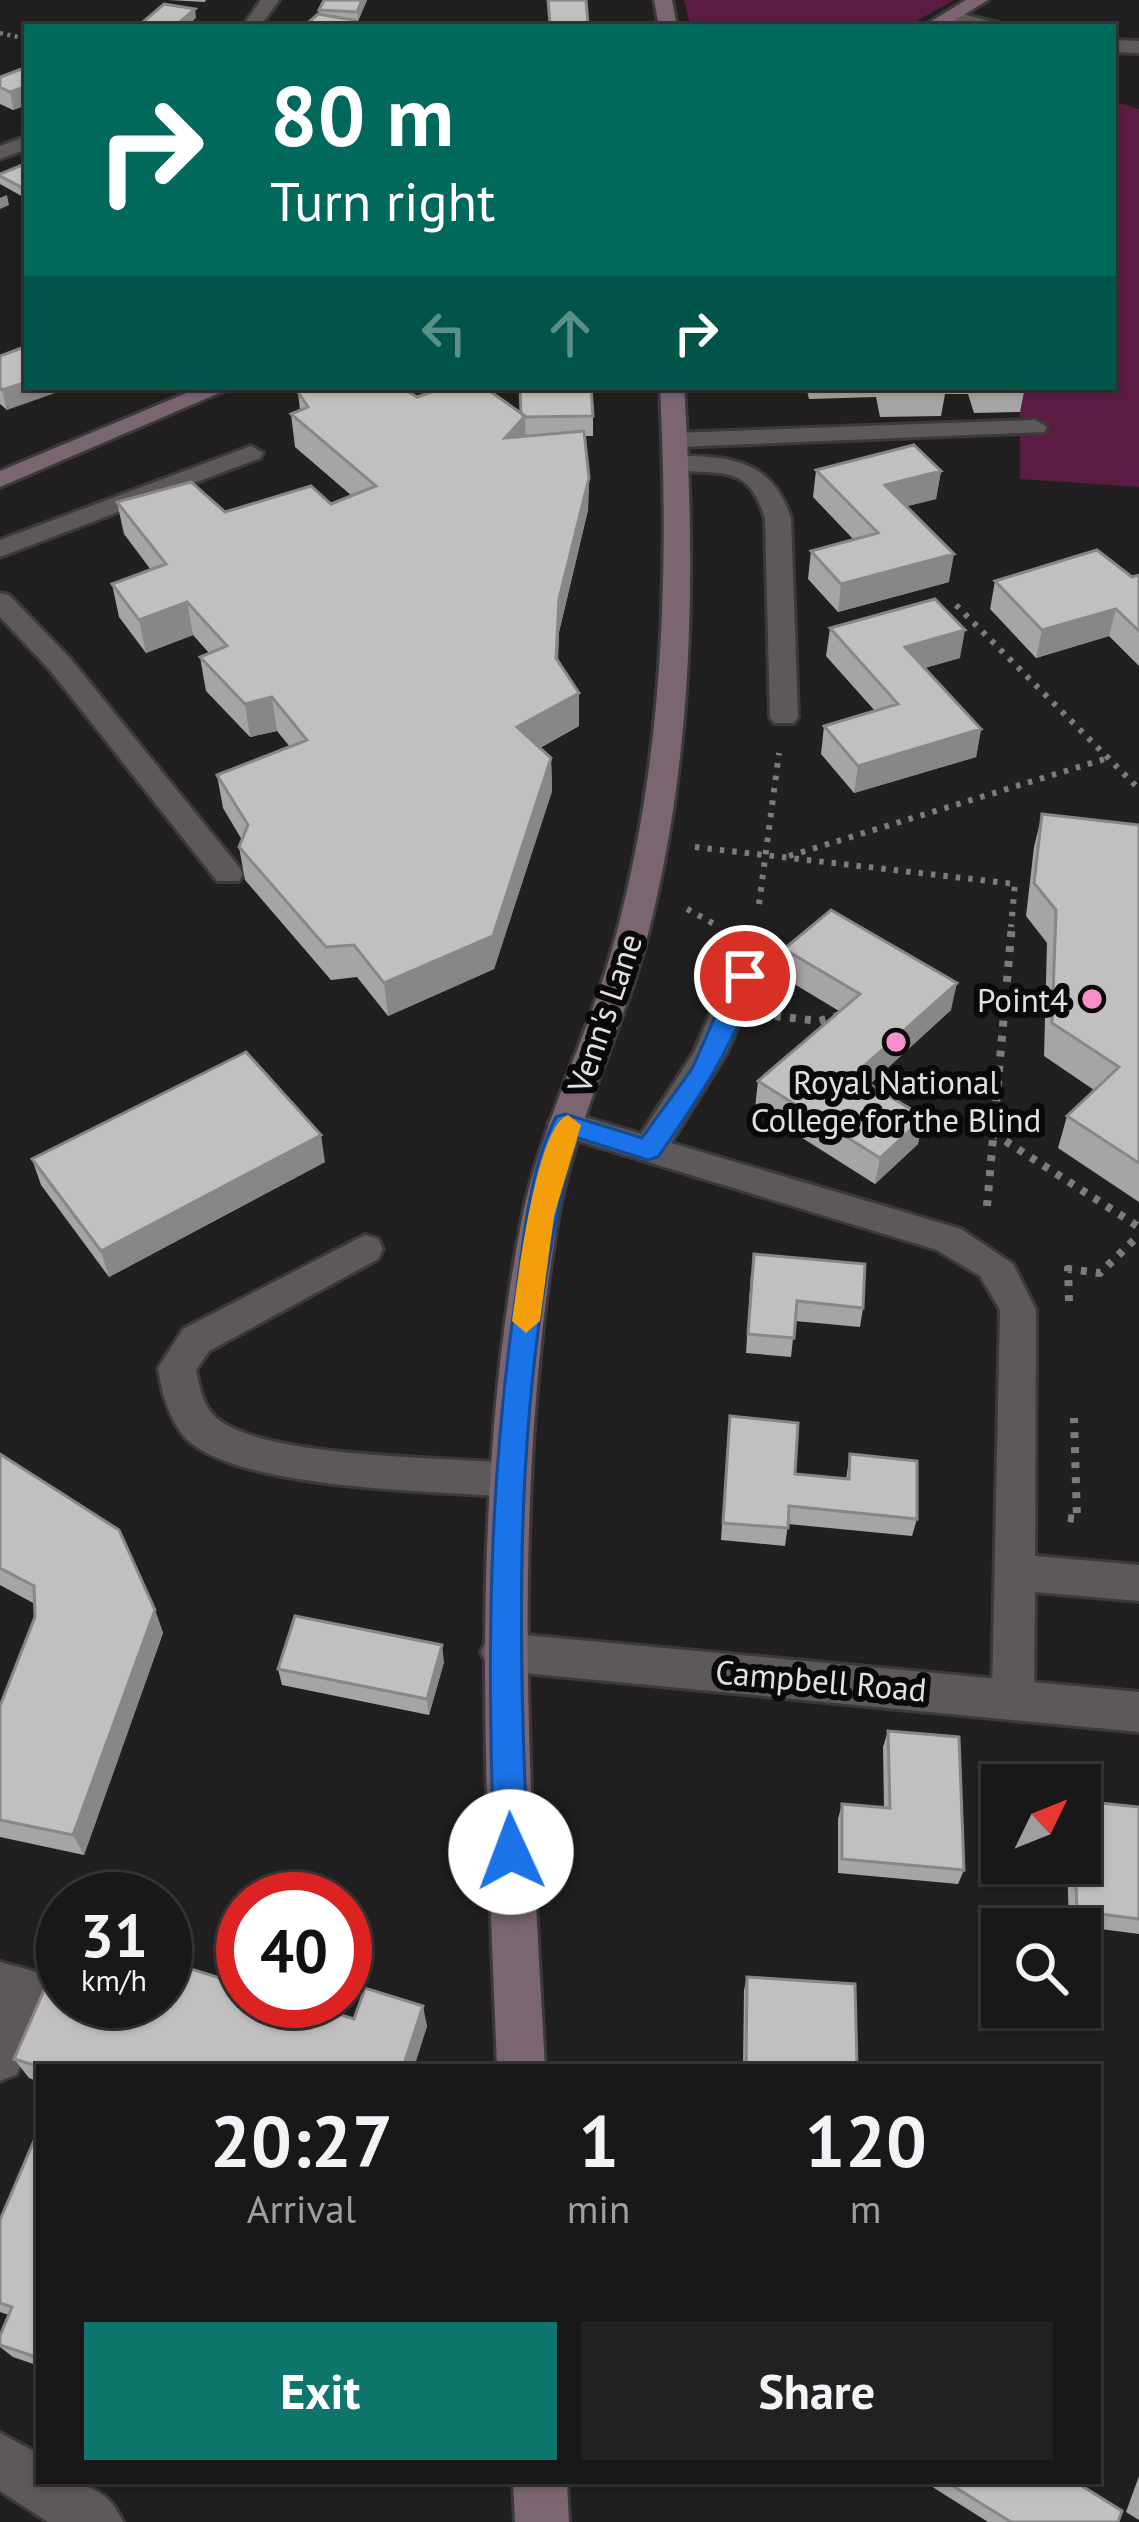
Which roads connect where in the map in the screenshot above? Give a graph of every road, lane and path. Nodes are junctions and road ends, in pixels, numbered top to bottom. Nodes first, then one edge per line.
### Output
1 (979, 0) edge
2 (950, 16) junction
3 (936, 24) edge
4 (980, 24) edge
5 (214, 390) edge
6 (672, 390) edge
7 (1035, 427) dead end
8 (675, 451) junction
9 (251, 453) dead end
10 (0, 480) edge
11 (0, 549) edge
12 (0, 601) edge
13 (956, 604) dead end
14 (784, 717) joint
15 (1108, 758) junction
16 (1139, 789) edge
17 (652, 842) junction
18 (764, 855) junction
19 (786, 857) junction
20 (228, 874) dead end
21 (643, 885) junction
22 (755, 946) junction
23 (735, 1006) junction
24 (844, 1014) edge
25 (565, 1124) junction
26 (993, 1133) junction
27 (648, 1150) junction
28 (1139, 1231) edge
29 (365, 1250) dead end
30 (983, 1255) junction
31 (1070, 1315) dead end
32 (1073, 1406) dead end
33 (508, 1480) junction
34 (1017, 1513) junction
35 (1016, 1572) junction
36 (1139, 1583) edge
37 (502, 1652) junction
38 (1013, 1696) junction
39 (1139, 1712) edge
40 (0, 1984) edge
41 (0, 2057) edge
42 (521, 2064) edge
43 (0, 2460) edge
44 (36, 2483) edge
45 (37, 2484) edge
46 (540, 2484) edge
47 (96, 2522) edge
48 (542, 2522) edge

1 - 2 street
2 - 3 street
2 - 4 street
5 - 10 street
6 - 8 street, Venn's Lane
7 - 8 street
8 - 14 street
8 - 17 street, Venn's Lane
9 - 11 street
12 - 20 street
13 - 15 path
14 - 18 path
15 - 16 path
15 - 19 path
17 - 18 path
17 - 21 street, Venn's Lane
18 - 19 path
18 - 22 path
19 - 26 path
21 - 22 path
21 - 25 street, Venn's Lane
22 - 23 street
23 - 24 path
23 - 27 street
25 - 27 street
25 - 33 street, Venn's Lane
26 - 28 path
26 - 30 path
27 - 30 street
28 - 31 path
29 - 33 street
30 - 34 street
32 - 34 path
33 - 37 street, Venn's Lane
34 - 35 street
35 - 36 street
35 - 38 street
37 - 38 street, Campbell Road
37 - 42 street, Venn's Lane
38 - 39 street, Campbell Road
40 - 41 street
43 - 44 street
45 - 47 street
46 - 48 street

